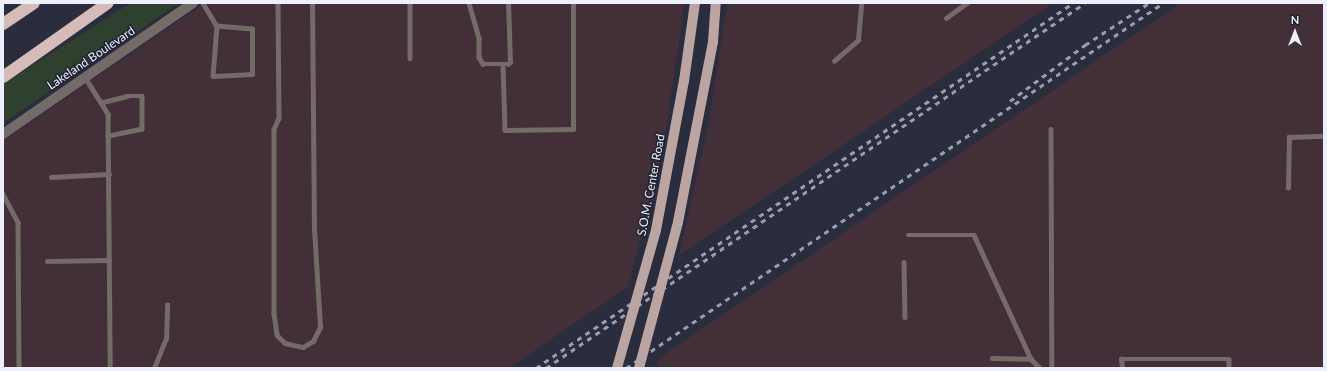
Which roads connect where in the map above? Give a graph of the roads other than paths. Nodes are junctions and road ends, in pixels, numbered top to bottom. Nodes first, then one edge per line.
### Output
1 (34, 3) edge
2 (108, 3) edge
3 (194, 3) edge
4 (203, 3) edge
5 (278, 3) edge
6 (312, 3) edge
7 (410, 3) edge
8 (469, 3) edge
9 (508, 3) edge
10 (573, 3) edge
11 (695, 3) edge
12 (716, 3) edge
13 (861, 3) edge
14 (967, 3) edge
15 (946, 18) dead end
16 (3, 24) edge
17 (217, 26) junction
18 (410, 58) dead end
19 (834, 61) dead end
20 (503, 64) junction
21 (3, 77) edge
22 (85, 78) junction
23 (103, 102) junction
24 (1051, 129) dead end
25 (3, 134) edge
26 (108, 136) junction
27 (1324, 136) edge
28 (108, 174) junction
29 (51, 177) dead end
30 (1288, 188) dead end
31 (3, 194) edge
32 (908, 235) dead end
33 (109, 260) junction
34 (46, 261) dead end
35 (904, 262) dead end
36 (167, 305) dead end
37 (905, 317) dead end
38 (992, 358) dead end
39 (1031, 359) junction
40 (19, 368) edge
41 (110, 368) edge
42 (154, 368) edge
43 (617, 368) edge
44 (638, 368) edge
45 (1040, 368) edge
46 (1052, 368) edge
47 (1122, 368) edge
48 (1230, 368) edge

1 - 16 highway
2 - 21 highway
3 - 22 street, Lakeland Boulevard
4 - 17 lane
5 - 6 lane
7 - 18 lane
8 - 20 lane
9 - 20 lane
10 - 20 lane
11 - 43 main road, S.O.M. Center Road, bridge
12 - 44 main road, bridge
13 - 19 lane
14 - 15 lane
17 - 17 lane
22 - 23 lane
22 - 25 street, Lakeland Boulevard
23 - 26 lane
23 - 26 lane
24 - 46 lane
26 - 28 lane
27 - 30 lane
28 - 29 lane
28 - 33 lane
31 - 40 lane
32 - 39 lane
33 - 34 lane
33 - 41 lane
35 - 37 lane
36 - 42 lane
38 - 39 lane
39 - 45 lane
47 - 48 lane

